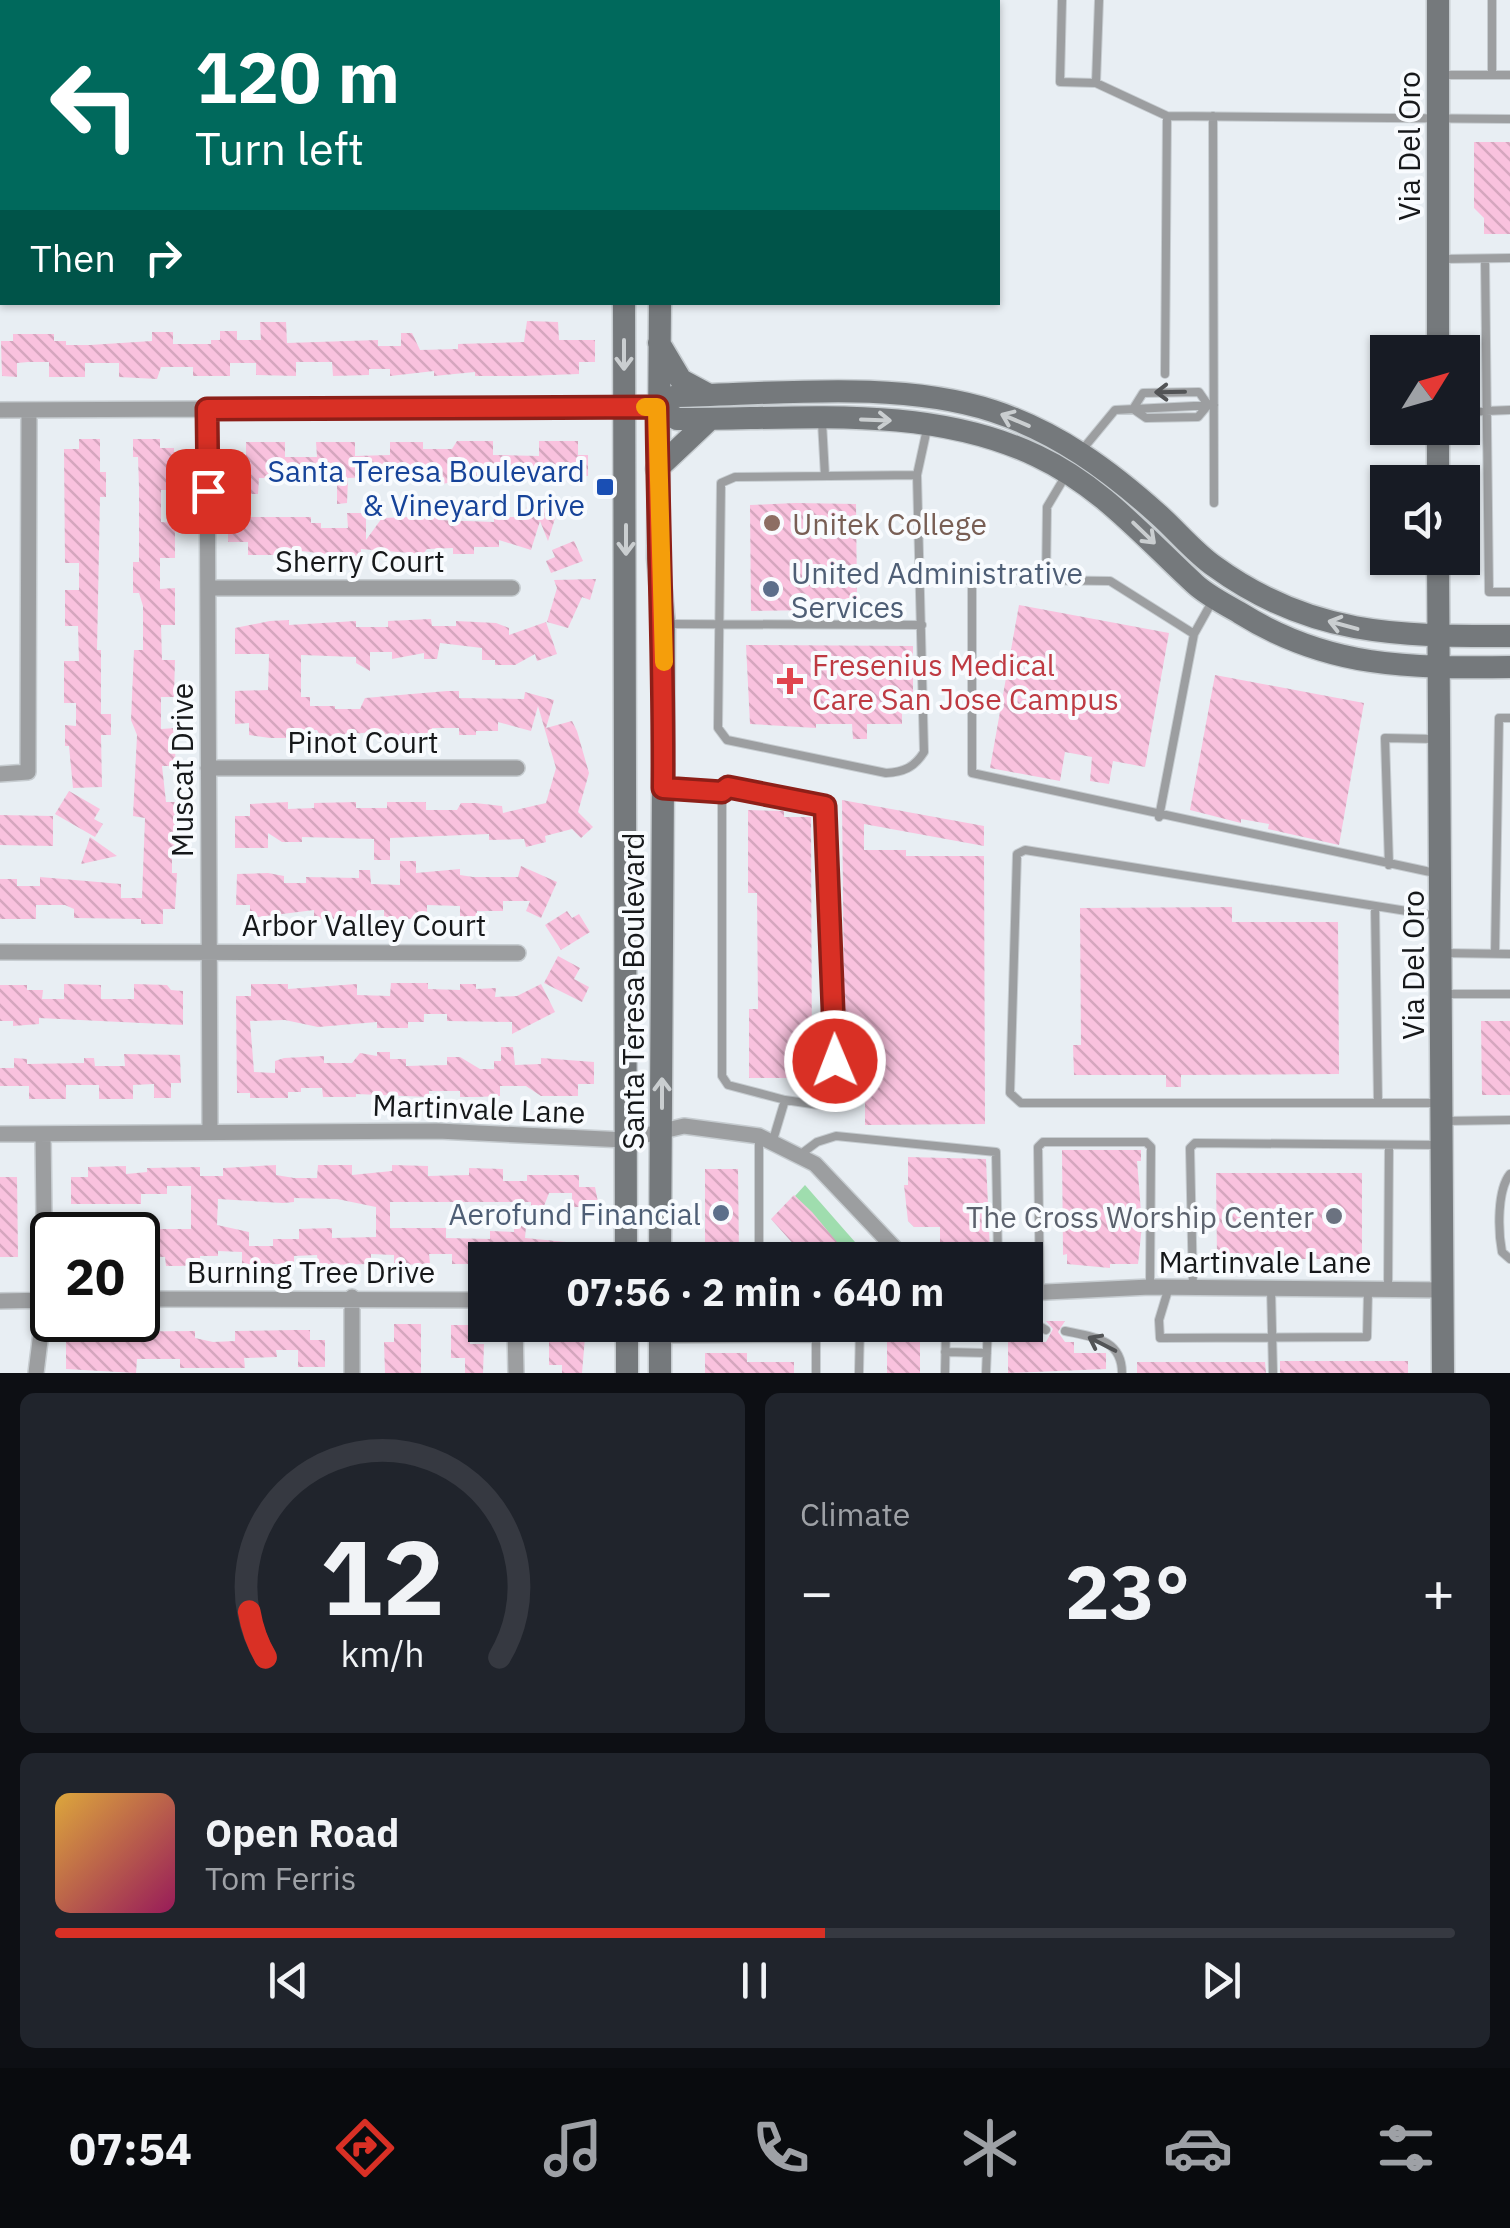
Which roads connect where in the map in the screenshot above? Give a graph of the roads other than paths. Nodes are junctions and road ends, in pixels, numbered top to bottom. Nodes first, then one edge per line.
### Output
1 (1062, 0) edge
2 (1099, 0) edge
3 (1438, 0) edge
4 (1492, 0) edge
5 (1438, 75) junction
6 (1510, 75) edge
7 (1492, 76) junction
8 (1096, 83) junction
9 (1167, 116) junction
10 (1213, 116) junction
11 (1438, 117) junction
12 (1510, 118) edge
13 (1486, 258) junction
14 (1510, 258) edge
15 (1438, 259) junction
16 (624, 305) edge
17 (660, 305) edge
18 (1438, 335) edge
19 (656, 338) junction
20 (1165, 374) dead end
21 (1211, 405) junction
22 (625, 407) junction
23 (657, 407) junction
24 (710, 407) junction
25 (207, 409) junction
26 (1133, 409) junction
27 (0, 410) edge
28 (1510, 410) edge
29 (29, 411) junction
30 (1480, 411) edge
31 (1487, 411) junction
32 (822, 418) junction
33 (927, 425) junction
34 (1080, 452) junction
35 (657, 469) junction
36 (1068, 472) junction
37 (917, 475) junction
38 (825, 476) junction
39 (1214, 503) dead end
40 (1438, 575) edge
41 (1046, 580) junction
42 (208, 588) junction
43 (512, 588) dead end
44 (1510, 592) edge
45 (1214, 598) junction
46 (664, 624) junction
47 (716, 624) junction
48 (922, 625) junction
49 (1194, 634) junction
50 (1439, 636) junction
51 (1510, 636) edge
52 (1510, 667) edge
53 (1440, 668) junction
54 (1510, 718) edge
55 (1441, 739) junction
56 (208, 768) junction
57 (517, 768) dead end
58 (0, 774) edge
59 (663, 788) junction
60 (722, 792) junction
61 (1159, 817) junction
62 (1389, 865) junction
63 (1442, 874) junction
64 (1375, 906) junction
65 (1442, 917) junction
66 (209, 951) junction
67 (0, 952) edge
68 (518, 953) dead end
69 (1442, 953) junction
70 (1496, 954) junction
71 (1510, 954) edge
72 (1442, 994) junction
73 (1510, 994) edge
74 (786, 1100) junction
75 (1378, 1103) junction
76 (1443, 1112) junction
77 (1510, 1120) edge
78 (662, 1129) junction
79 (210, 1132) junction
80 (0, 1134) edge
81 (44, 1134) junction
82 (766, 1138) junction
83 (625, 1140) junction
84 (1389, 1144) junction
85 (1443, 1145) junction
86 (801, 1154) junction
87 (1510, 1174) edge
88 (46, 1212) edge
89 (1507, 1214) edge
90 (626, 1242) edge
91 (660, 1242) edge
92 (760, 1242) edge
93 (888, 1242) edge
94 (998, 1242) edge
95 (1033, 1242) edge
96 (1510, 1259) edge
97 (1150, 1287) junction
98 (1169, 1288) junction
99 (1194, 1288) junction
100 (1271, 1288) junction
101 (1368, 1290) junction
102 (1388, 1290) junction
103 (1444, 1290) junction
104 (1043, 1293) edge
105 (352, 1296) junction
106 (160, 1299) edge
107 (468, 1299) edge
108 (0, 1300) edge
109 (30, 1300) edge
110 (1043, 1328) edge
111 (1046, 1330) dead end
112 (1065, 1330) dead end
113 (1273, 1337) junction
114 (41, 1342) edge
115 (515, 1342) edge
116 (627, 1342) edge
117 (660, 1342) edge
118 (816, 1342) edge
119 (860, 1342) edge
120 (945, 1342) edge
121 (987, 1342) edge
122 (945, 1352) junction
123 (987, 1354) junction
124 (36, 1373) edge
125 (352, 1373) edge
126 (516, 1373) edge
127 (627, 1373) edge
128 (660, 1373) edge
129 (816, 1373) edge
130 (860, 1373) edge
131 (945, 1373) edge
132 (986, 1373) edge
133 (1122, 1373) edge
134 (1273, 1373) edge
135 (1444, 1373) edge

1 - 8 lane
2 - 8 lane
3 - 5 main road, Via Del Oro
4 - 7 lane
5 - 7 lane
5 - 11 main road, Via Del Oro
6 - 7 lane
8 - 9 lane
9 - 10 lane
9 - 20 lane
10 - 11 lane
10 - 21 lane
11 - 12 lane
11 - 15 main road, Via Del Oro
13 - 14 lane
13 - 15 lane
13 - 31 lane
15 - 18 main road, Via Del Oro
16 -> 22 main road, Santa Teresa Boulevard
17 - 19 main road, Santa Teresa Boulevard
19 - 23 main road, Santa Teresa Boulevard
19 - 24 main road
21 - 26 lane
21 -> 26 lane
21 - 39 lane
22 - 23 main road
22 - 25 street
22 -> 83 main road, Santa Teresa Boulevard
23 - 24 main road
23 - 35 main road, Santa Teresa Boulevard
24 - 32 main road
34 -> 24 main road
24 - 35 main road
25 - 29 street
25 - 42 street, Muscat Drive
26 - 34 lane
27 - 29 street
28 - 31 lane
29 - 58 street
30 - 31 lane
31 - 44 lane
32 -> 33 main road
32 - 38 lane
33 - 36 main road
33 - 37 lane
34 - 36 lane
50 -> 34 main road
35 - 46 main road, Santa Teresa Boulevard
36 - 41 lane
36 -> 45 main road
37 - 38 lane
37 - 48 lane
38 - 47 lane
40 - 50 main road, Via Del Oro
41 - 49 lane
41 - 61 lane
42 - 43 street, Sherry Court
42 - 56 street, Muscat Drive
45 - 49 lane
45 - 53 main road
46 - 47 lane
46 - 59 main road, Santa Teresa Boulevard
47 - 48 lane
47 - 48 lane
49 - 61 lane
50 - 51 main road
50 - 53 main road, Via Del Oro
52 - 53 main road
53 - 55 main road, Via Del Oro
54 - 70 lane
55 - 62 lane
55 - 63 main road, Via Del Oro
56 - 57 street, Pinot Court
56 - 66 street, Muscat Drive
59 - 60 lane
78 -> 59 main road, Santa Teresa Boulevard
60 - 74 lane
60 - 74 lane
61 - 62 lane
62 - 63 lane
63 - 65 main road, Via Del Oro
64 - 65 lane
64 - 75 lane
64 - 75 lane
65 - 69 main road, Via Del Oro
66 - 67 street, Arbor Valley Court
66 - 68 street, Arbor Valley Court
66 - 79 street, Muscat Drive
69 - 70 lane
69 - 72 main road, Via Del Oro
70 - 71 lane
72 - 73 lane
72 - 76 main road, Via Del Oro
74 - 82 lane
75 - 76 lane
76 - 77 lane
76 - 85 main road, Via Del Oro
78 - 82 street, Martinvale Lane
78 - 83 street, Martinvale Lane
78 - 91 main road, Santa Teresa Boulevard
79 - 81 street, Martinvale Lane
79 - 83 street, Martinvale Lane
80 - 81 street, Martinvale Lane
81 - 88 street
82 - 86 street, Martinvale Lane
82 - 92 lane
83 - 90 main road, Santa Teresa Boulevard
84 - 85 lane
84 - 99 lane
84 - 102 lane
85 - 103 main road, Via Del Oro
86 - 93 street, Martinvale Lane
86 - 94 lane
87 - 89 lane
89 - 96 lane
95 - 97 lane
97 - 98 street, Martinvale Lane
97 - 104 street, Martinvale Lane
98 - 99 street, Martinvale Lane
98 - 113 lane
99 - 100 street, Martinvale Lane
100 - 101 street, Martinvale Lane
100 - 113 lane
101 - 102 street, Martinvale Lane
101 - 113 lane
102 - 103 street, Martinvale Lane
103 - 135 main road, Via Del Oro
105 - 106 street, Burning Tree Drive
105 - 107 street, Burning Tree Drive
105 - 125 street
108 - 109 street
110 - 111 lane
133 -> 112 lane
113 - 134 lane
114 - 124 street
115 - 126 street
116 - 127 main road
117 - 128 main road
118 - 129 lane
119 - 130 lane
120 - 122 lane
121 - 123 lane
122 - 123 lane
122 - 131 lane
123 - 132 lane

